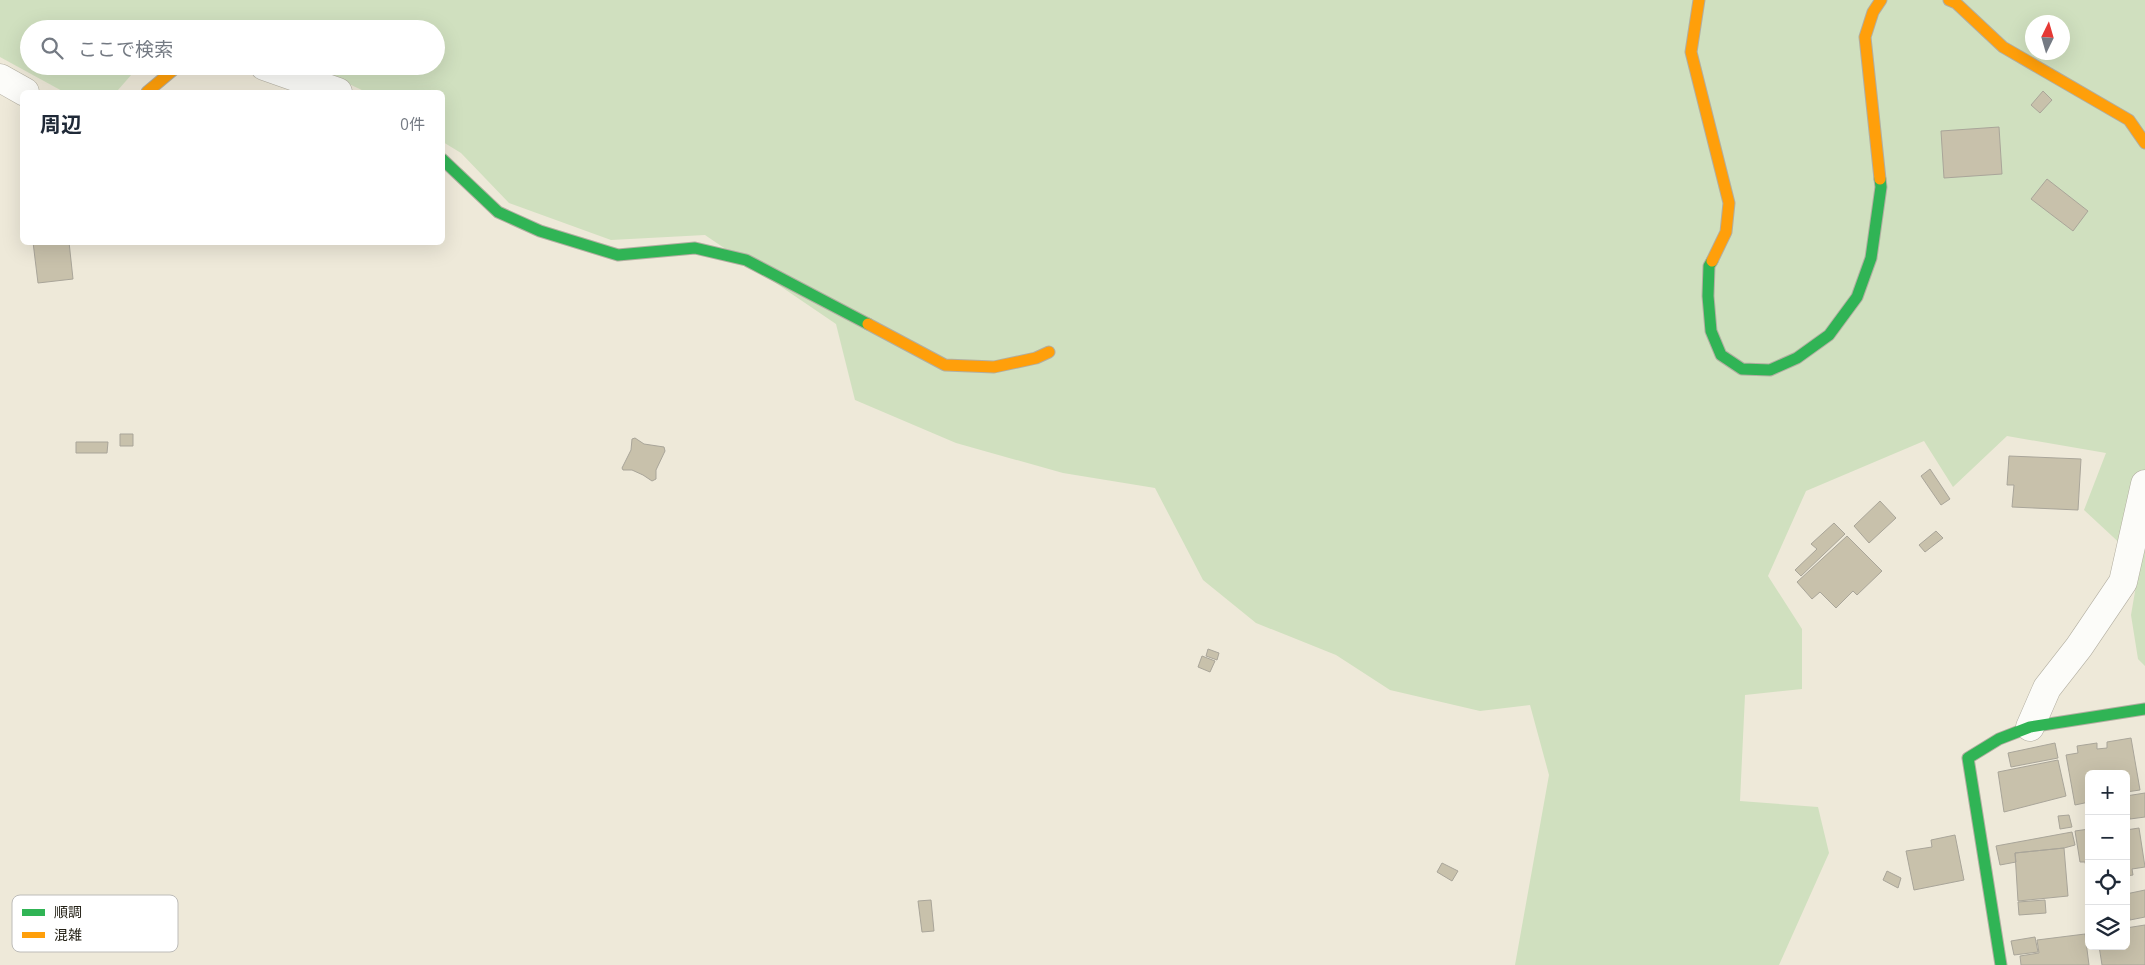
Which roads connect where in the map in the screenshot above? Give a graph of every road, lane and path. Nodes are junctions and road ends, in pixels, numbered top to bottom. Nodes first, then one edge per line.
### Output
1 (1699, 0) edge
2 (1881, 0) edge
3 (1949, 0) edge
4 (167, 75) edge
5 (290, 75) edge
6 (0, 78) edge
7 (21, 90) edge
8 (149, 90) edge
9 (332, 90) edge
10 (2145, 143) edge
11 (445, 162) edge
12 (1049, 352) dead end
13 (2145, 484) edge
14 (2145, 709) edge
15 (2030, 727) junction
16 (2000, 965) edge

1 - 2 street
3 - 10 street
4 - 8 street
5 - 9 street
6 - 7 street
11 - 12 street
13 - 15 street
14 - 15 street
15 - 16 street

